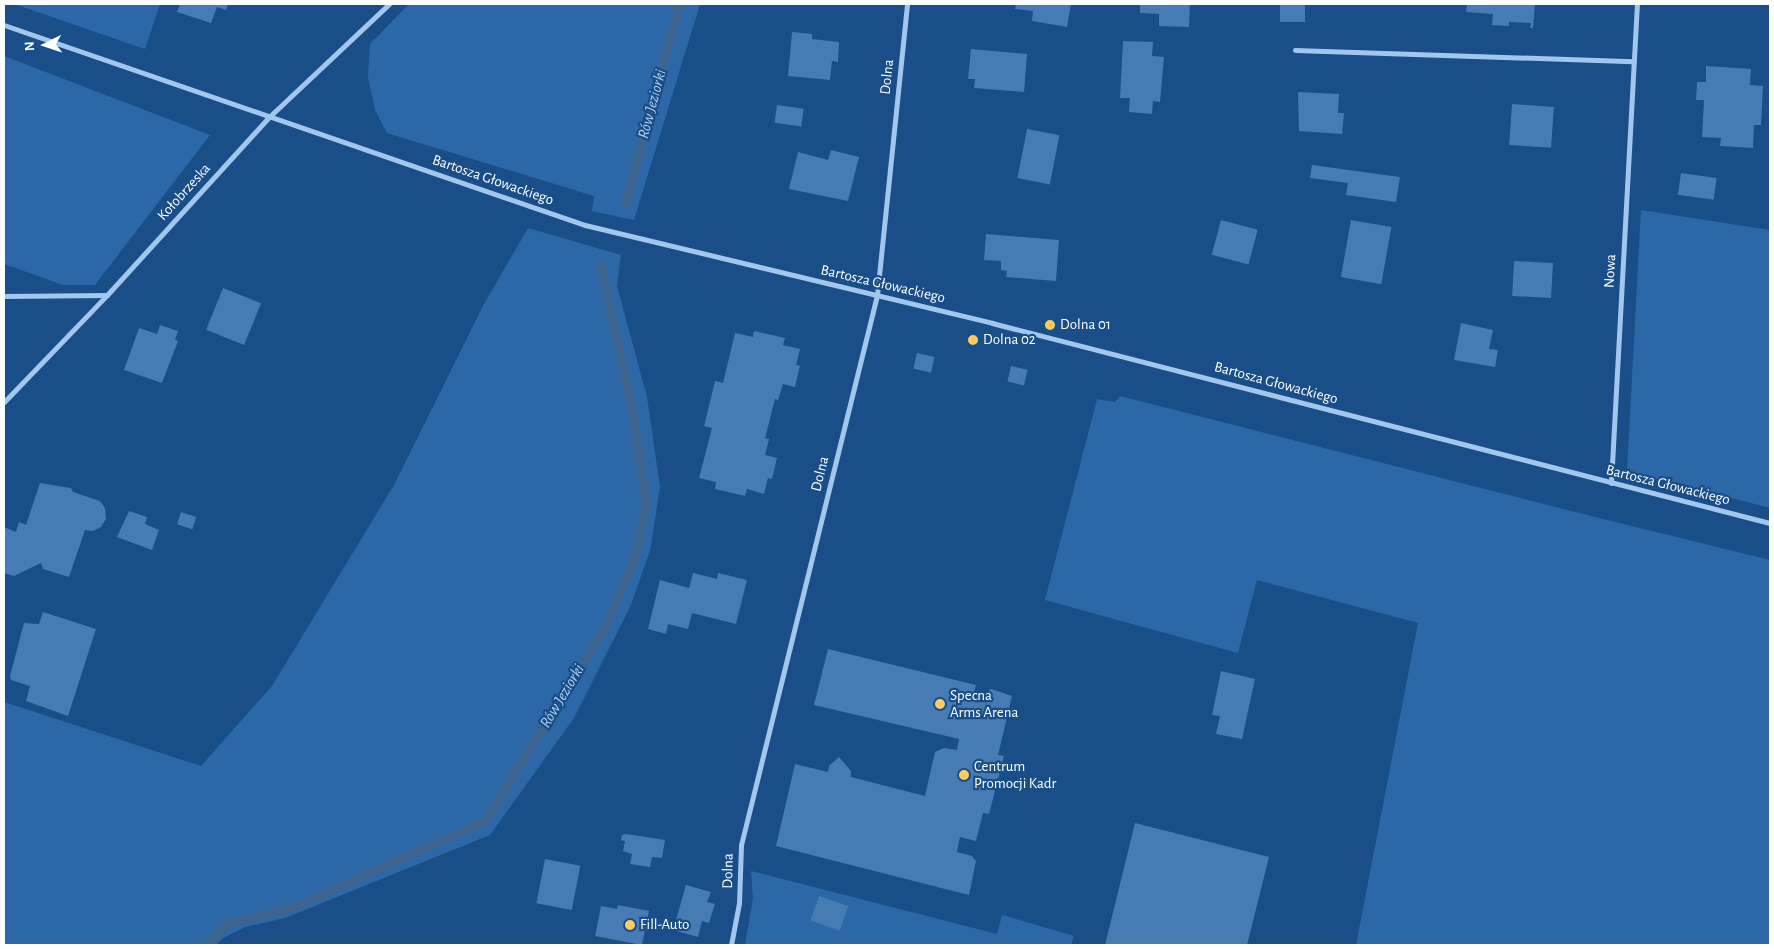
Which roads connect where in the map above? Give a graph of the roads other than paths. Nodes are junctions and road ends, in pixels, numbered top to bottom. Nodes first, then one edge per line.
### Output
1 (389, 4) edge
2 (907, 4) edge
3 (1637, 4) edge
4 (4, 25) edge
5 (1295, 50) dead end
6 (1633, 61) junction
7 (269, 116) junction
8 (107, 295) junction
9 (877, 295) junction
10 (4, 296) edge
11 (4, 402) edge
12 (1611, 483) junction
13 (1770, 524) edge
14 (731, 945) edge

1 - 7 street, Kołobrzeska
2 - 9 street, Dolna
3 - 6 street, Nowa
4 - 7 street, Bartosza Głowackiego
5 - 6 street
6 - 12 street, Nowa
7 - 8 street, Kołobrzeska
7 - 9 street, Bartosza Głowackiego
8 - 10 street
8 - 11 street, Kołobrzeska
9 - 12 street, Bartosza Głowackiego
9 - 14 street, Dolna
12 - 13 street, Bartosza Głowackiego

